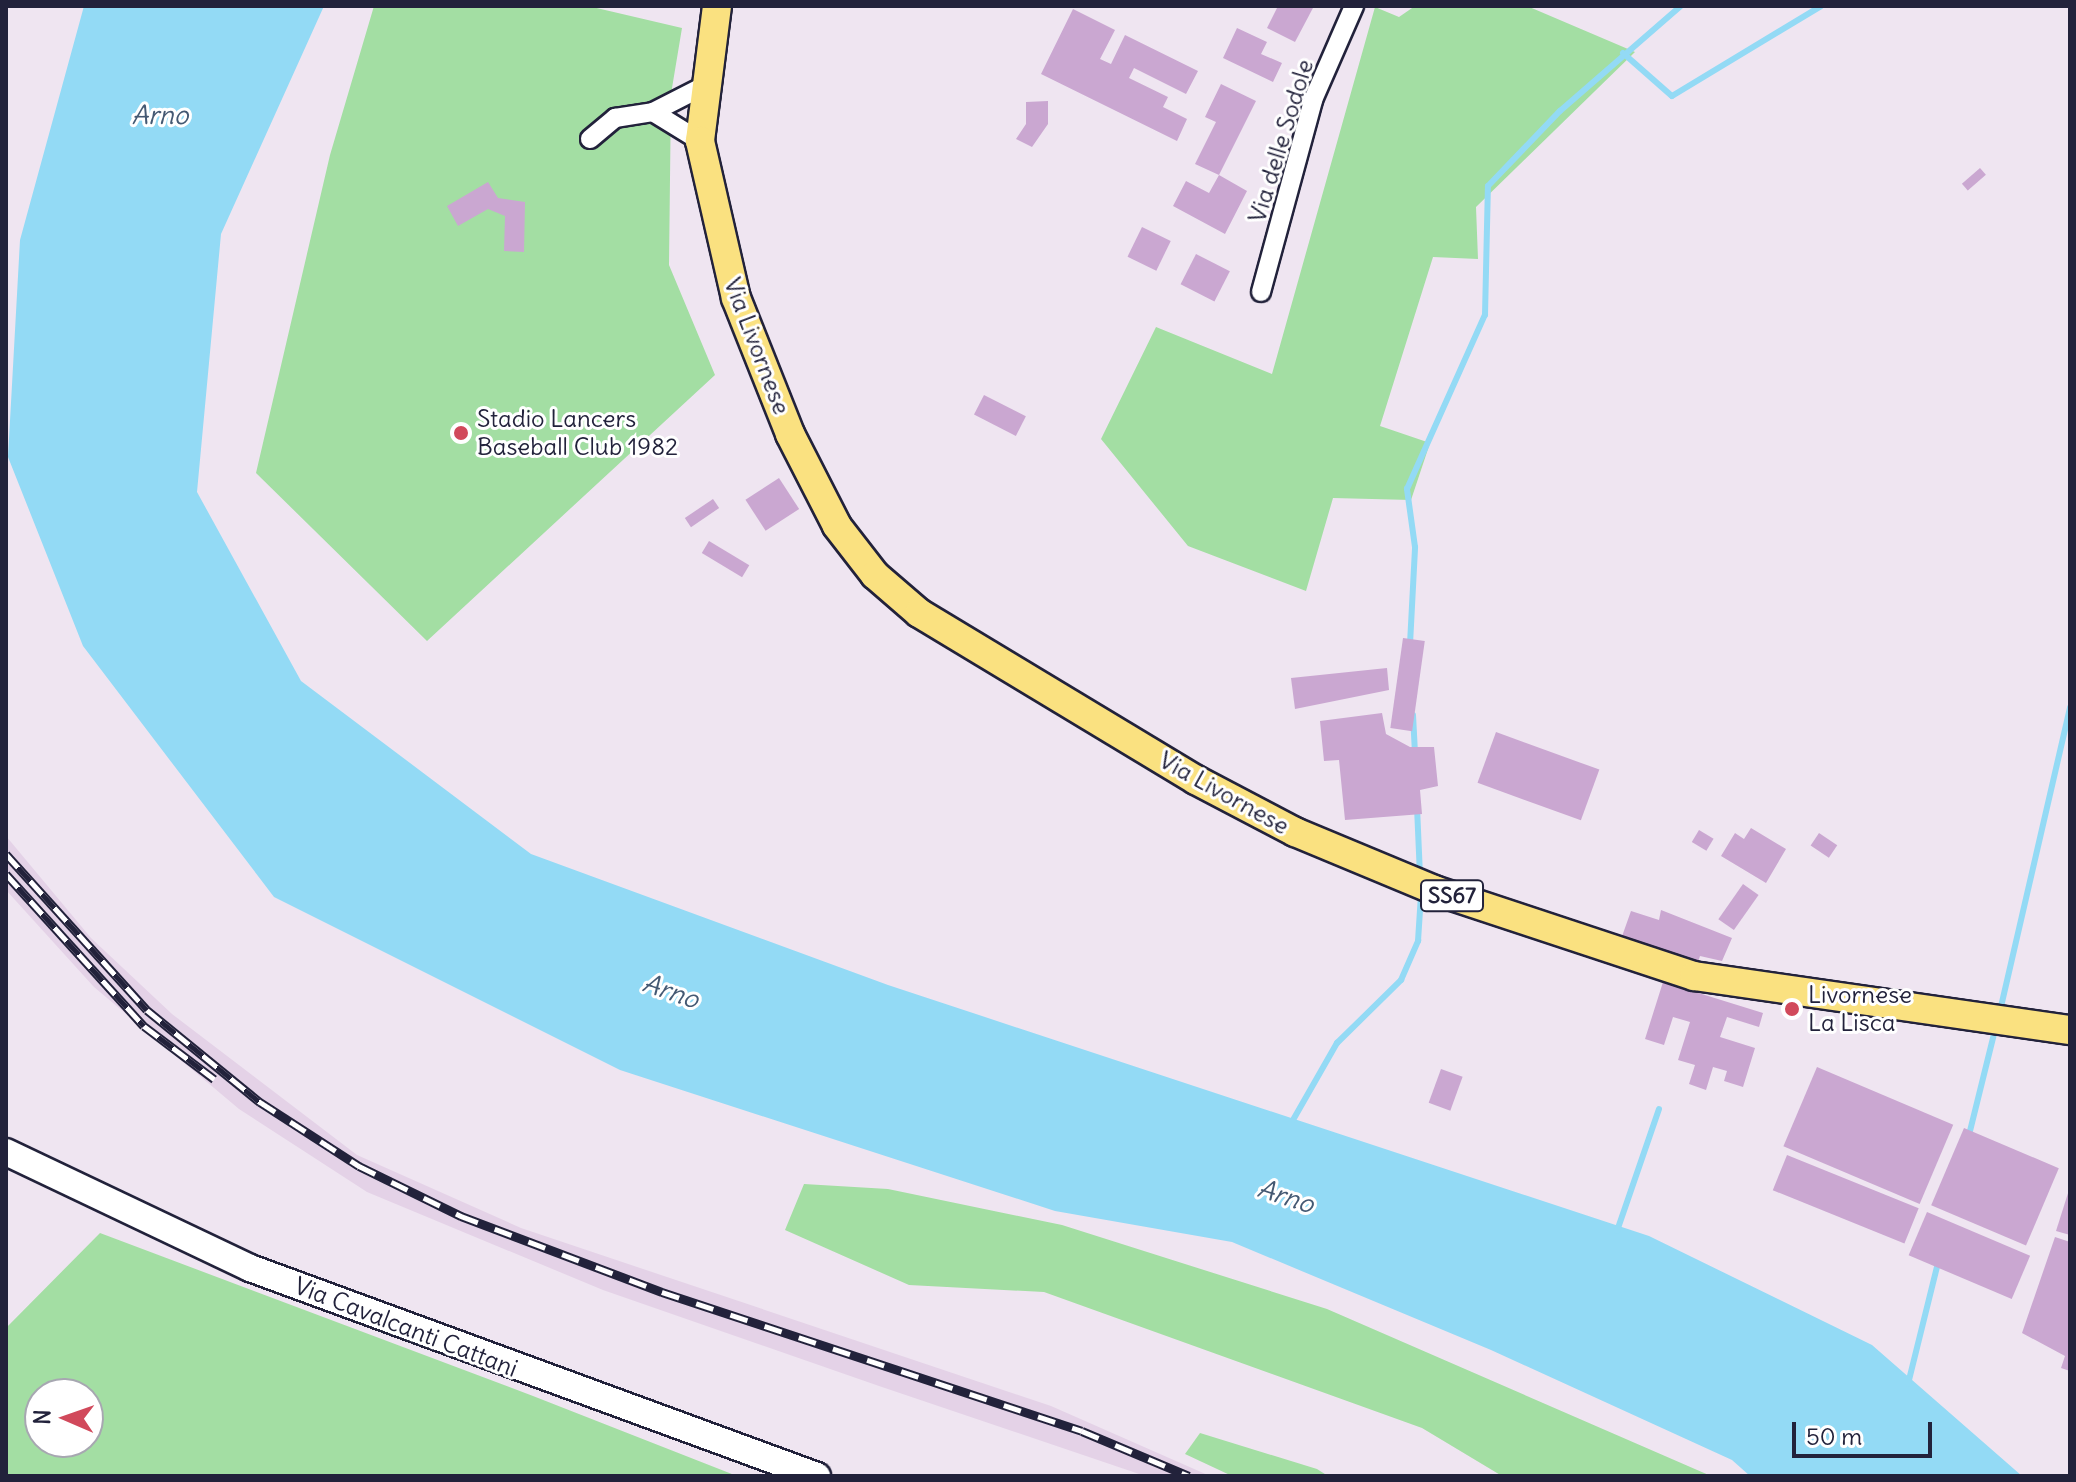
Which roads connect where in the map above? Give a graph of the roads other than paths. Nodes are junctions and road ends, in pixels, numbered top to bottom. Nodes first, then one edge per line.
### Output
1 (717, 6) edge
2 (1354, 6) edge
3 (702, 87) junction
4 (653, 112) junction
5 (590, 139) dead end
6 (700, 141) junction
7 (1261, 292) dead end
8 (2070, 1030) edge
9 (6, 1152) edge
10 (817, 1476) edge

1 - 3 main road, Via Livornese
2 - 7 street, Via delle Sodole
3 - 4 street
3 - 6 main road, Via Livornese
4 - 5 street
4 - 6 street
6 - 8 main road, Via Livornese / SS67
9 - 10 street, Via Cavalcanti Cattani

